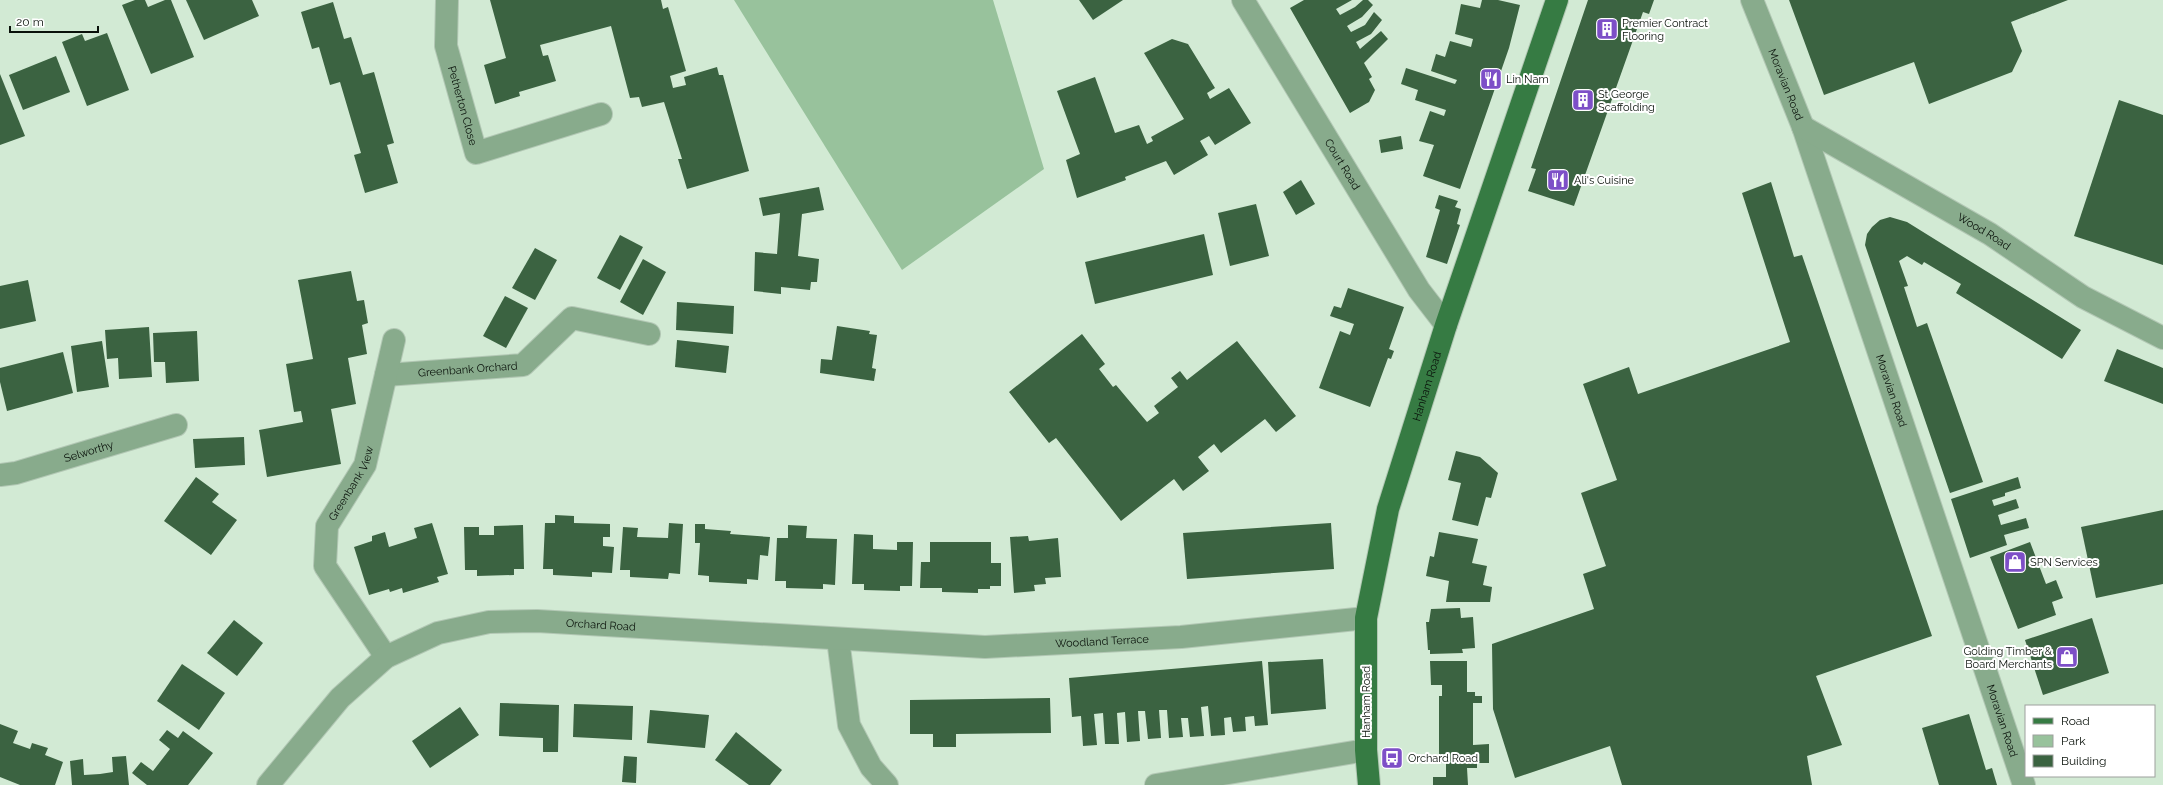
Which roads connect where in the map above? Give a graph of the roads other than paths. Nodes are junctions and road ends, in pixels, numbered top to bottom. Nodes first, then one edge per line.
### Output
1 (447, 0) edge
2 (1243, 0) edge
3 (1557, 0) edge
4 (1752, 0) edge
5 (601, 114) dead end
6 (1803, 127) junction
7 (1446, 324) junction
8 (649, 334) dead end
9 (2163, 338) edge
10 (394, 340) dead end
11 (386, 375) junction
12 (176, 425) dead end
13 (0, 475) edge
14 (1366, 618) junction
15 (838, 639) junction
16 (386, 657) junction
17 (1366, 750) junction
18 (1228, 779) edge
19 (268, 785) edge
20 (887, 785) edge
21 (1156, 785) edge
22 (1370, 785) edge
23 (2024, 785) edge

1 - 5 street, Petherton Close
2 - 7 street, Court Road
3 - 7 main road, Hanham Road
4 - 6 street, Moravian Road
6 - 9 street, Wood Road
6 - 23 street, Moravian Road
7 - 14 main road, Hanham Road
8 - 11 street, Greenbank Orchard
10 - 11 street, Greenbank View
11 - 16 street, Greenbank View
12 - 13 street, Selworthy
14 - 15 street, Woodland Terrace
14 - 17 main road, Hanham Road
15 - 16 street, Orchard Road
15 - 20 street
16 - 19 street, Orchard Road
17 - 18 street
17 - 22 main road, Hanham Road
18 - 21 street

